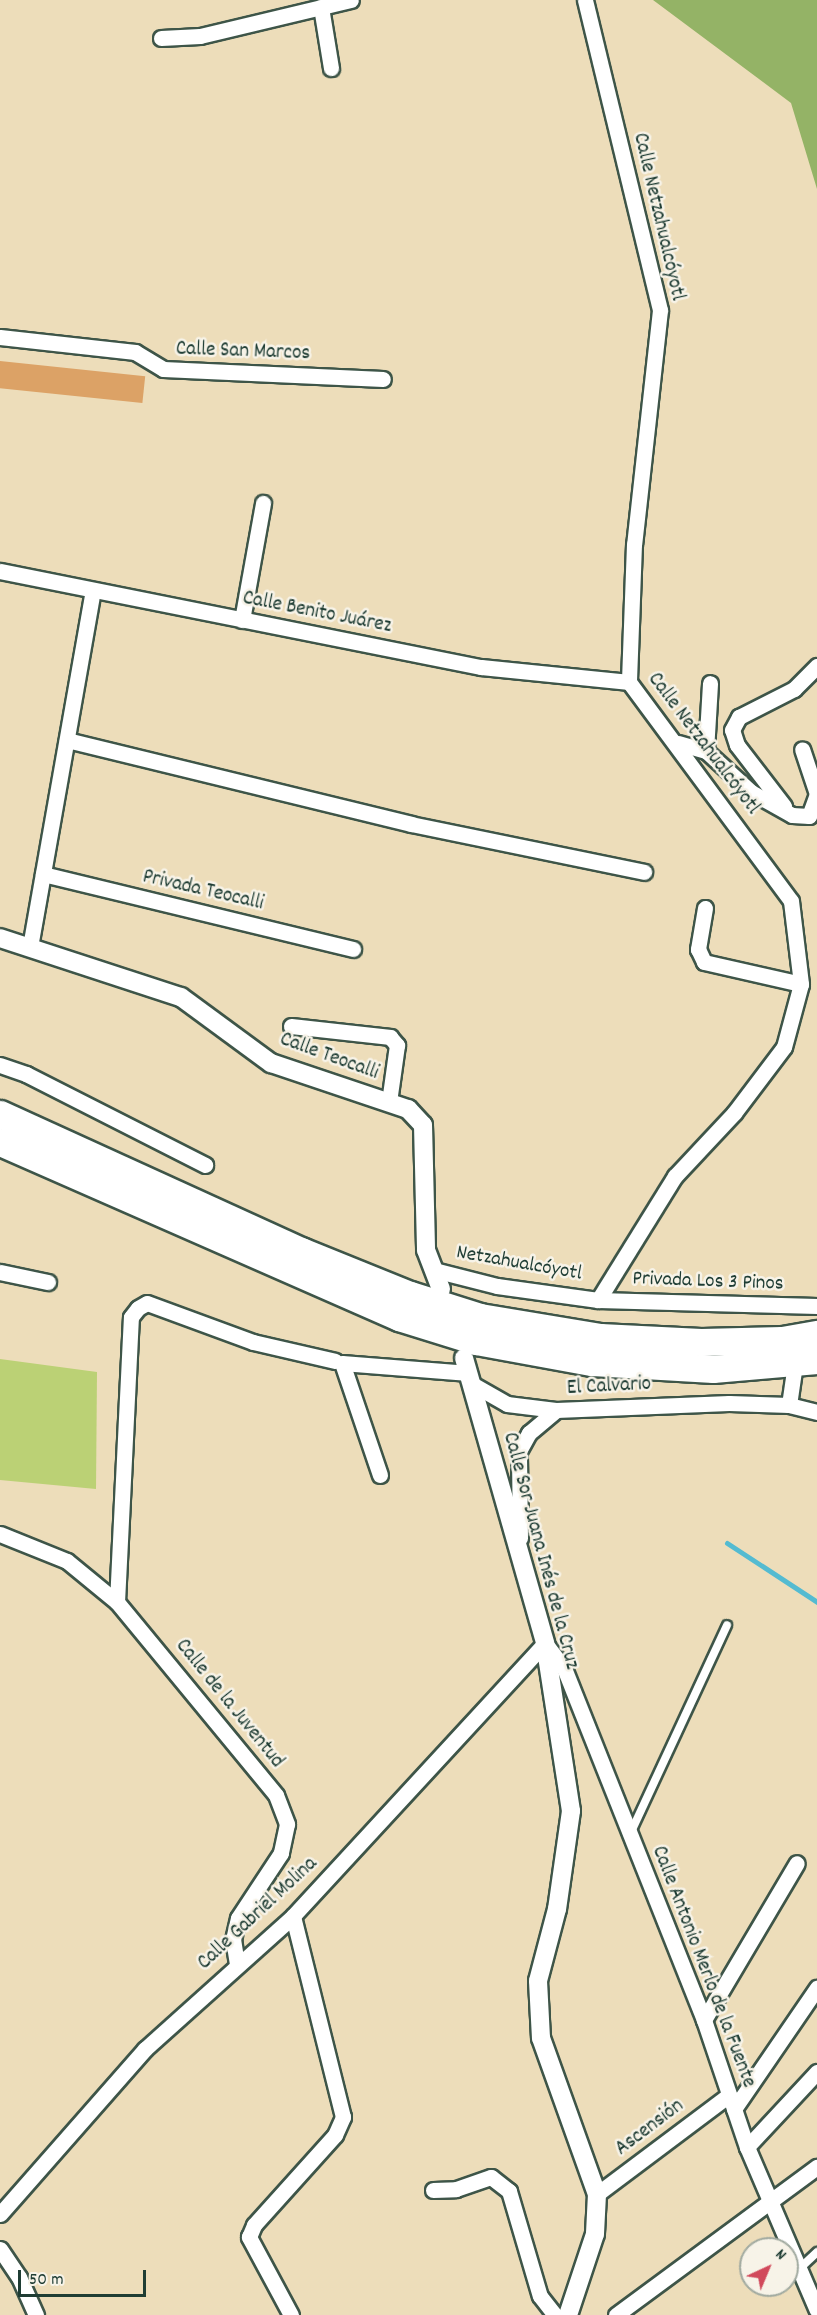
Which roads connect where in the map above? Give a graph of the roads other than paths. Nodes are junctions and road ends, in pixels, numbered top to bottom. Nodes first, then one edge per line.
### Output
1 (351, 0) edge
2 (585, 0) edge
3 (321, 7) junction
4 (161, 38) dead end
5 (331, 68) dead end
6 (0, 337) edge
7 (383, 379) dead end
8 (263, 503) dead end
9 (0, 572) edge
10 (93, 591) junction
11 (242, 620) junction
12 (817, 666) edge
13 (629, 682) junction
14 (710, 683) dead end
15 (67, 740) junction
16 (678, 743) junction
17 (802, 749) dead end
18 (706, 751) junction
19 (792, 815) junction
20 (644, 872) dead end
21 (43, 874) junction
22 (705, 908) dead end
23 (0, 938) edge
24 (30, 947) junction
25 (353, 949) dead end
26 (801, 984) junction
27 (291, 1026) dead end
28 (0, 1065) edge
29 (389, 1102) junction
30 (0, 1114) edge
31 (0, 1142) edge
32 (205, 1165) dead end
33 (434, 1270) junction
34 (0, 1272) edge
35 (48, 1282) dead end
36 (441, 1290) dead end
37 (598, 1300) junction
38 (817, 1306) edge
39 (817, 1334) edge
40 (335, 1361) dead end
41 (806, 1362) edge
42 (468, 1372) junction
43 (789, 1405) junction
44 (556, 1410) junction
45 (817, 1412) edge
46 (380, 1475) dead end
47 (0, 1534) edge
48 (520, 1557) junction
49 (117, 1602) junction
50 (727, 1625) dead end
51 (544, 1643) junction
52 (630, 1833) junction
53 (797, 1863) dead end
54 (294, 1916) junction
55 (237, 1964) junction
56 (817, 1988) edge
57 (704, 2019) junction
58 (817, 2072) edge
59 (731, 2102) junction
60 (747, 2147) junction
61 (817, 2167) edge
62 (433, 2190) dead end
63 (597, 2194) junction
64 (772, 2203) junction
65 (0, 2214) edge
66 (785, 2237) edge
67 (0, 2249) edge
68 (817, 2252) edge
69 (799, 2269) edge
70 (799, 2272) edge
71 (817, 2310) edge
72 (36, 2315) edge
73 (291, 2315) edge
74 (555, 2315) edge
75 (568, 2315) edge
76 (616, 2315) edge

1 - 3 street
2 - 13 street, Calle Netzahualcóyotl
3 - 4 street
3 - 5 street
6 - 7 street, Calle San Marcos
8 - 11 street
9 - 10 street, Calle Benito Juárez
10 - 11 street, Calle Benito Juárez
10 - 15 street
11 - 13 street, Calle Benito Juárez
12 - 19 street
13 - 16 street, Calle Netzahualcóyotl
14 - 18 street
15 - 20 street
15 - 21 street
16 - 18 street
16 - 26 street, Calle Netzahualcóyotl
17 - 19 street
18 - 19 street
21 - 24 street
21 - 25 street, Privada Teocalli
22 - 26 street
23 - 24 street, Calle Teocalli
24 - 29 street, Calle Teocalli
26 - 37 street, Calle Netzahualcóyotl
27 - 29 street
28 - 32 street
29 - 33 street, Calle Teocalli
30 - 39 highway
31 - 41 highway
33 - 36 street, Calle Teocalli
33 - 37 street, Netzahualcóyotl
34 - 35 street
37 - 38 street, Privada Los 3 Pinos
40 - 49 street
41 - 43 street
42 - 44 street
42 - 46 street
42 - 48 street, Calle Sor Juana Inés de la Cruz
43 - 44 street, El Calvario
43 - 45 street, El Calvario
44 - 48 street, El Calvario
47 - 49 street, Calle de la Juventud
48 - 51 street, Calle Sor Juana Inés de la Cruz
49 - 55 street, Calle de la Juventud
50 - 52 lane
51 - 52 street, Calle Antonio Merlo de la Fuente
51 - 54 street, Calle Gabriel Molina
51 - 63 street, Calle Sor Juana Inés de la Cruz
52 - 57 street, Calle Antonio Merlo de la Fuente
53 - 57 street
54 - 55 street, Calle Gabriel Molina
54 - 73 street
55 - 65 street, Calle Gabriel Molina
56 - 59 street, Ascensión
57 - 59 street, Calle Antonio Merlo de la Fuente
58 - 60 street
59 - 60 street, Calle Antonio Merlo de la Fuente
59 - 63 street, Ascensión
60 - 64 street, Calle Antonio Merlo de la Fuente
61 - 64 street
62 - 74 street
63 - 75 street, Calle Sor Juana Inés de la Cruz
64 - 66 street, Calle Antonio Merlo de la Fuente
64 - 76 street
67 - 72 street
68 - 69 lane
70 - 71 street, Calle Antonio Merlo de la Fuente

